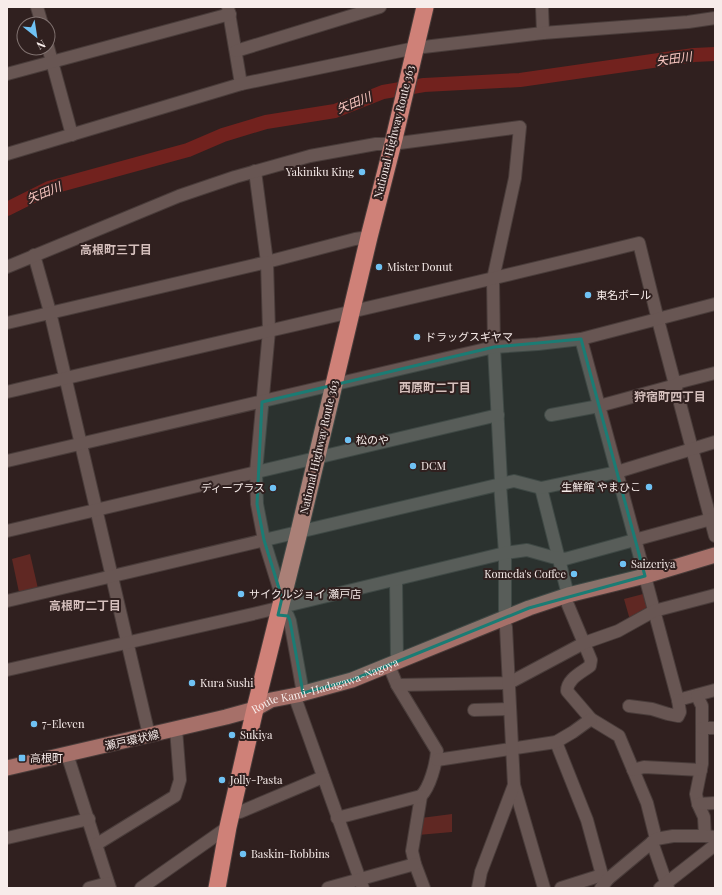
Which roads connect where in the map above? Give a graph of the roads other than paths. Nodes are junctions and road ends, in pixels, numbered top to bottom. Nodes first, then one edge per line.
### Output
1 (380, 7) edge
2 (425, 7) edge
3 (542, 7) edge
4 (229, 10) edge
5 (715, 18) edge
6 (543, 33) junction
7 (236, 51) junction
8 (414, 51) junction
9 (51, 56) edge
10 (52, 61) junction
11 (7, 74) edge
12 (241, 84) junction
13 (72, 135) junction
14 (393, 141) junction
15 (7, 154) edge
16 (255, 171) junction
17 (368, 237) junction
18 (34, 255) junction
19 (267, 262) junction
20 (7, 268) edge
21 (493, 279) junction
22 (715, 304) edge
23 (351, 310) junction
24 (50, 312) junction
25 (658, 320) junction
26 (7, 323) edge
27 (269, 331) junction
28 (581, 339) junction
29 (494, 347) junction
30 (715, 373) edge
31 (66, 378) junction
32 (333, 385) junction
33 (676, 385) junction
34 (7, 392) edge
35 (262, 402) junction
36 (599, 406) junction
37 (498, 415) junction
38 (551, 415) dead end
39 (715, 442) edge
40 (81, 444) junction
41 (692, 448) junction
42 (316, 459) junction
43 (7, 461) edge
44 (256, 472) junction
45 (617, 472) junction
46 (500, 484) junction
47 (541, 488) junction
48 (96, 510) junction
49 (713, 519) edge
50 (7, 531) edge
51 (299, 532) junction
52 (715, 536) edge
53 (264, 540) junction
54 (635, 540) junction
55 (505, 553) junction
56 (715, 555) edge
57 (559, 559) junction
58 (715, 565) edge
59 (112, 576) junction
60 (396, 580) junction
61 (646, 580) junction
62 (715, 595) edge
63 (568, 600) junction
64 (7, 601) edge
65 (280, 607) junction
66 (654, 610) junction
67 (506, 622) junction
68 (128, 642) junction
69 (584, 643) junction
70 (7, 670) edge
71 (395, 674) junction
72 (509, 683) junction
73 (715, 690) edge
74 (697, 696) junction
75 (300, 698) junction
76 (678, 700) junction
77 (629, 706) dead end
78 (255, 709) junction
79 (510, 709) junction
80 (474, 710) dead end
81 (591, 719) junction
82 (702, 728) junction
83 (715, 728) edge
84 (176, 729) junction
85 (149, 736) junction
86 (556, 742) junction
87 (512, 748) junction
88 (67, 754) junction
89 (436, 760) junction
90 (7, 768) edge
91 (633, 770) junction
92 (701, 770) junction
93 (323, 777) junction
94 (514, 785) junction
95 (421, 796) junction
96 (715, 803) edge
97 (698, 804) junction
98 (337, 818) junction
99 (89, 819) junction
100 (230, 821) junction
101 (710, 836) edge
102 (7, 838) edge
103 (654, 840) junction
104 (97, 844) junction
105 (715, 845) edge
106 (415, 864) junction
107 (604, 881) edge
108 (361, 884) edge
109 (109, 886) edge
110 (665, 886) edge
111 (88, 888) edge
112 (141, 888) edge
113 (217, 888) edge
114 (328, 888) edge
115 (424, 888) edge
116 (478, 888) edge
117 (544, 888) edge
118 (561, 888) edge

1 - 7 street
2 - 8 highway, National Highway Route 363
3 - 6 street
4 - 7 street
4 - 10 street
5 - 6 street
6 - 8 street
7 - 12 street
8 - 12 street
8 - 14 highway, National Highway Route 363
9 - 10 street
10 - 11 street
10 - 13 street
12 - 13 street
13 - 15 street
14 - 16 street
14 - 17 highway, National Highway Route 363
14 - 21 street
16 - 18 street
16 - 19 street
17 - 19 street
17 - 23 highway, National Highway Route 363
18 - 20 street
18 - 24 street
19 - 24 street
19 - 27 street
21 - 23 street
21 - 25 street
21 - 29 street
22 - 25 street
23 - 27 street
23 - 32 highway, National Highway Route 363
24 - 26 street
24 - 31 street
25 - 28 street
25 - 33 street
27 - 31 street
27 - 35 street
28 - 29 street
28 - 36 street
29 - 32 street
29 - 37 street
30 - 33 street
31 - 34 street
31 - 40 street
32 - 35 street
32 - 42 highway, National Highway Route 363
33 - 36 street
33 - 41 street
35 - 40 street
35 - 44 street
36 - 38 street
36 - 45 street
37 - 42 street
37 - 46 street
39 - 41 street
40 - 43 street
40 - 48 street
41 - 45 street
41 - 49 street
42 - 44 street
42 - 51 highway, National Highway Route 363
44 - 48 street
44 - 53 street
45 - 47 street
45 - 54 street
46 - 47 street
46 - 51 street
46 - 55 street
47 - 57 street
48 - 50 street
48 - 59 street
49 - 52 street
49 - 54 street
51 - 53 street
51 - 65 highway, National Highway Route 363
53 - 59 street
53 - 65 street
54 - 57 street
54 - 61 street
55 - 57 street
55 - 60 street
55 - 67 street
56 - 61 main road, Route Kami-Hadagawa-Nagoya
57 - 63 street
58 - 61 main road, Route Kami-Hadagawa-Nagoya
59 - 64 street
59 - 68 street
60 - 65 street
60 - 71 street
61 - 63 main road, Route Kami-Hadagawa-Nagoya
61 - 66 street
62 - 66 street
63 - 67 main road, Route Kami-Hadagawa-Nagoya
63 - 69 street
65 - 68 street
65 - 75 street
65 - 78 highway, National Highway Route 363
66 - 69 street
66 - 76 street
67 - 71 main road, Route Kami-Hadagawa-Nagoya
67 - 72 street
68 - 70 street
68 - 85 street
69 - 72 street
69 - 81 street
71 - 72 street
71 - 75 main road, Route Kami-Hadagawa-Nagoya
71 - 89 street
72 - 79 street
73 - 74 street
74 - 76 street
74 - 82 street
75 - 78 main road, Route Kami-Hadagawa-Nagoya
75 - 93 street
76 - 77 street
78 - 84 main road, 瀬戸環状線
78 - 100 highway, National Highway Route 363
79 - 80 street
79 - 87 street
81 - 86 street
81 - 91 street
82 - 83 street
82 - 92 street
84 - 85 main road, 瀬戸環状線
84 - 104 street
85 - 88 main road, 瀬戸環状線
86 - 87 street
86 - 107 street
87 - 89 street
87 - 94 street
88 - 90 main road, 瀬戸環状線
88 - 99 street
89 - 95 street
91 - 92 street
91 - 103 street
92 - 97 street
93 - 98 street
93 - 100 street
94 - 116 street
94 - 117 street
95 - 98 street
95 - 106 street
96 - 97 street
97 - 101 street
98 - 108 street
99 - 102 street
99 - 104 street
100 - 112 street
100 - 113 highway, National Highway Route 363
101 - 103 street
103 - 107 street
103 - 110 street
104 - 109 street
105 - 110 street
106 - 108 street
106 - 115 street
107 - 118 street
108 - 114 street
109 - 111 street

